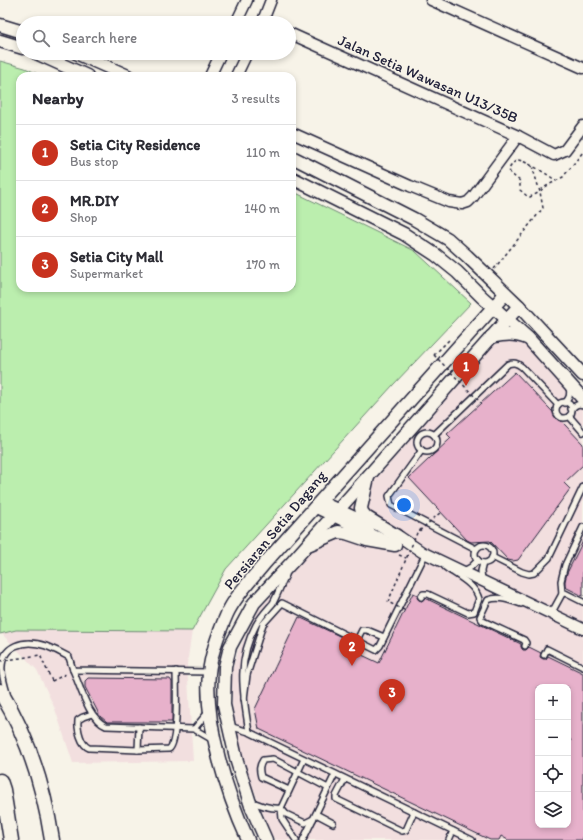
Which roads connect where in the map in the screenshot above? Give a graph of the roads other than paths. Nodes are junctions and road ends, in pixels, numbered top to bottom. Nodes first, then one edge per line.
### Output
1 (247, 0) edge
2 (271, 0) edge
3 (431, 0) edge
4 (239, 16) edge
5 (266, 16) edge
6 (0, 25) edge
7 (16, 30) edge
8 (296, 36) edge
9 (0, 42) edge
10 (16, 46) edge
11 (52, 60) edge
12 (92, 60) edge
13 (218, 60) edge
14 (244, 60) edge
15 (583, 68) edge
16 (78, 72) edge
17 (119, 72) edge
18 (212, 72) edge
19 (238, 72) edge
20 (583, 126) edge
21 (296, 135) edge
22 (518, 136) junction
23 (296, 159) edge
24 (296, 180) edge
25 (505, 294) junction
26 (482, 296) junction
27 (519, 306) junction
28 (493, 307) junction
29 (507, 318) junction
30 (479, 323) junction
31 (491, 337) junction
32 (528, 338) junction
33 (583, 375) edge
34 (565, 379) junction
35 (583, 399) edge
36 (565, 403) junction
37 (558, 405) junction
38 (583, 405) edge
39 (571, 410) junction
40 (569, 416) junction
41 (583, 432) edge
42 (434, 435) junction
43 (422, 450) junction
44 (368, 476) junction
45 (583, 488) edge
46 (317, 504) junction
47 (336, 513) junction
48 (583, 527) edge
49 (307, 545) junction
50 (395, 545) junction
51 (476, 549) junction
52 (424, 552) junction
53 (492, 557) junction
54 (293, 561) junction
55 (480, 561) junction
56 (463, 571) junction
57 (482, 580) junction
58 (562, 594) junction
59 (421, 597) dead end
60 (583, 601) edge
61 (551, 614) junction
62 (583, 629) edge
63 (384, 637) junction
64 (357, 640) junction
65 (525, 646) dead end
66 (544, 655) dead end
67 (583, 666) edge
68 (73, 670) junction
69 (176, 671) junction
70 (209, 672) junction
71 (0, 692) edge
72 (244, 699) junction
73 (209, 710) junction
74 (12, 711) junction
75 (92, 714) junction
76 (229, 726) junction
77 (139, 728) junction
78 (176, 729) junction
79 (194, 729) junction
80 (249, 732) junction
81 (216, 741) junction
82 (138, 750) junction
83 (304, 759) junction
84 (298, 772) junction
85 (335, 774) junction
86 (345, 779) junction
87 (0, 781) edge
88 (328, 788) junction
89 (289, 790) junction
90 (249, 801) junction
91 (281, 808) junction
92 (4, 811) edge
93 (414, 812) junction
94 (314, 816) junction
95 (333, 823) dead end
96 (453, 831) junction
97 (459, 837) edge
98 (11, 840) edge
99 (52, 840) edge
100 (248, 840) edge
101 (266, 840) edge
102 (296, 840) edge
103 (303, 840) edge
104 (449, 840) edge
105 (472, 840) edge

1 - 4 street
2 - 5 street
3 - 15 street
6 - 7 street
8 - 22 street, Jalan Setia Wawasan U13/35B
9 - 10 street
11 - 16 street
12 - 17 street
13 - 18 street
14 - 19 street
20 - 22 street, Jalan Setia Wawasan U13/35B
21 - 22 street
23 - 25 street
24 - 26 street
25 - 27 street
25 - 28 street, Persiaran Setia Dagang
26 - 28 street
26 - 30 street
27 - 29 street, Persiaran Setia Dagang
27 - 33 street
28 - 29 street
28 - 30 street, Persiaran Setia Dagang
29 - 31 street, Persiaran Setia Dagang
29 - 32 street
30 - 46 street, Persiaran Setia Dagang
31 - 32 street
31 - 44 street, Persiaran Setia Dagang
32 - 34 street
34 - 35 street
34 - 36 lane
36 - 37 lane
36 - 39 lane
37 - 40 lane
37 - 42 lane
38 - 39 lane
39 - 40 lane
40 - 41 lane
42 - 43 lane
42 - 43 lane
43 - 51 lane
44 - 47 street, Persiaran Setia Dagang
44 - 50 street
45 - 53 lane
46 - 47 street
46 - 70 street, Persiaran Setia Dagang
47 - 49 street, Persiaran Setia Dagang
47 - 50 street
48 - 58 lane
49 - 50 street
49 - 54 street, Persiaran Setia Dagang
50 - 52 street
51 - 53 lane
51 - 55 lane
52 - 56 street
52 - 59 lane
52 - 63 lane
53 - 55 lane
54 - 72 lane
54 - 76 street, Persiaran Setia Dagang
55 - 56 lane
55 - 57 lane
56 - 57 street
57 - 61 street
58 - 60 lane
58 - 61 lane
61 - 62 street
61 - 65 lane
63 - 64 lane
63 - 64 lane
64 - 72 lane
66 - 67 lane
68 - 69 lane
68 - 74 lane
68 - 75 lane
69 - 70 lane
69 - 78 lane
70 - 73 street, Persiaran Setia Dagang
71 - 74 main road
72 - 80 lane
73 - 79 lane
73 - 81 street, Persiaran Setia Dagang
74 - 99 main road
75 - 77 lane
75 - 82 lane
76 - 80 lane
76 - 90 street, Persiaran Setia Dagang
77 - 78 lane
77 - 82 lane
78 - 79 lane
78 - 82 lane
79 - 81 lane
80 - 83 lane
81 - 100 street, Persiaran Setia Dagang
83 - 84 lane
83 - 85 lane
84 - 88 lane
84 - 89 lane
84 - 89 lane
85 - 86 lane
85 - 88 lane
86 - 93 lane
86 - 93 lane
87 - 92 main road
88 - 94 lane
89 - 91 lane
90 - 91 lane
90 - 101 street, Persiaran Setia Dagang
91 - 94 lane
91 - 102 lane
92 - 98 main road
93 - 96 lane
94 - 95 lane
94 - 103 lane
96 - 97 lane
96 - 104 lane
97 - 105 lane

